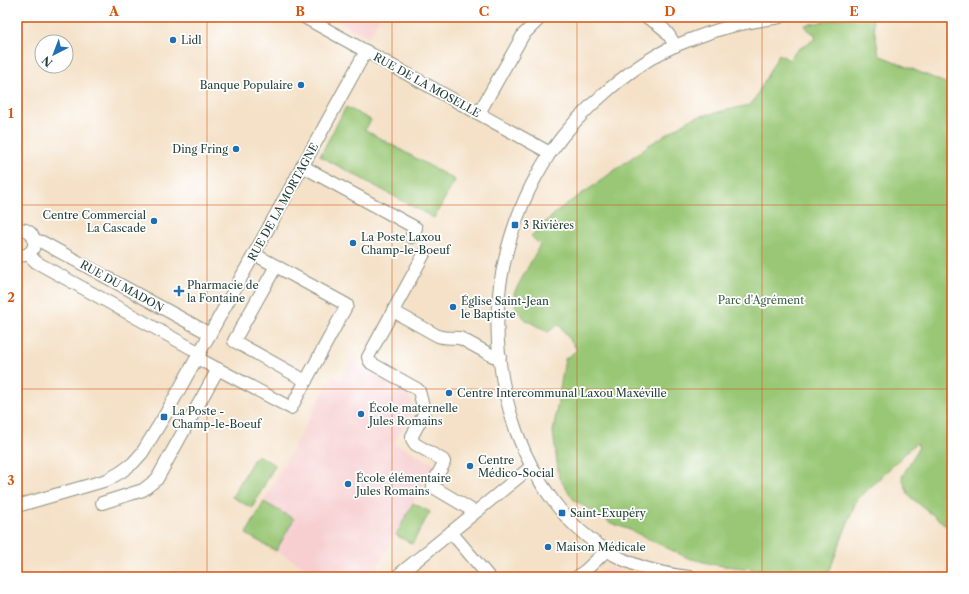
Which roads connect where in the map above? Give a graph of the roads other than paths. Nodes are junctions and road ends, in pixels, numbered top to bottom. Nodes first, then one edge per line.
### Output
1 (304, 17) edge
2 (541, 17) edge
3 (646, 17) edge
4 (780, 17) edge
5 (674, 46) junction
6 (366, 51) junction
7 (479, 114) junction
8 (550, 153) junction
9 (302, 166) junction
10 (17, 230) edge
11 (411, 237) dead end
12 (34, 240) junction
13 (254, 254) junction
14 (424, 254) dead end
15 (23, 255) edge
16 (276, 266) junction
17 (393, 311) junction
18 (210, 334) junction
19 (198, 355) junction
20 (500, 356) junction
21 (218, 369) junction
22 (306, 381) junction
23 (531, 467) junction
24 (102, 504) dead end
25 (17, 506) edge
26 (475, 512) junction
27 (451, 532) junction
28 (606, 550) junction
29 (396, 577) edge
30 (490, 577) edge
31 (577, 577) edge
32 (690, 577) edge

1 - 6 street, RUE DE LA MOSELLE
2 - 7 street
3 - 5 street
4 - 5 street
5 - 8 street
6 - 7 street, RUE DE LA MOSELLE
6 - 9 street, RUE DE LA MORTAGNE
7 - 8 street, RUE DE LA MOSELLE
8 - 20 street
9 - 11 street
9 - 13 street, RUE DE LA MORTAGNE
10 - 12 street, RUE DU MADON
12 - 15 street
12 - 18 street, RUE DU MADON
13 - 16 street
13 - 18 street, RUE DE LA MORTAGNE
14 - 17 street
15 - 19 street, RUE DU MADON
16 - 22 street
16 - 22 street
17 - 20 street
17 - 26 street
18 - 19 street, RUE DE LA MORTAGNE
19 - 21 street, RUE DU MADON
19 - 25 street, RUE DE LA MORTAGNE
20 - 23 street
21 - 22 street, RUE DU MADON
21 - 24 street
23 - 26 street
23 - 28 street
26 - 27 street
27 - 29 street
27 - 30 street
28 - 31 street
28 - 32 street

